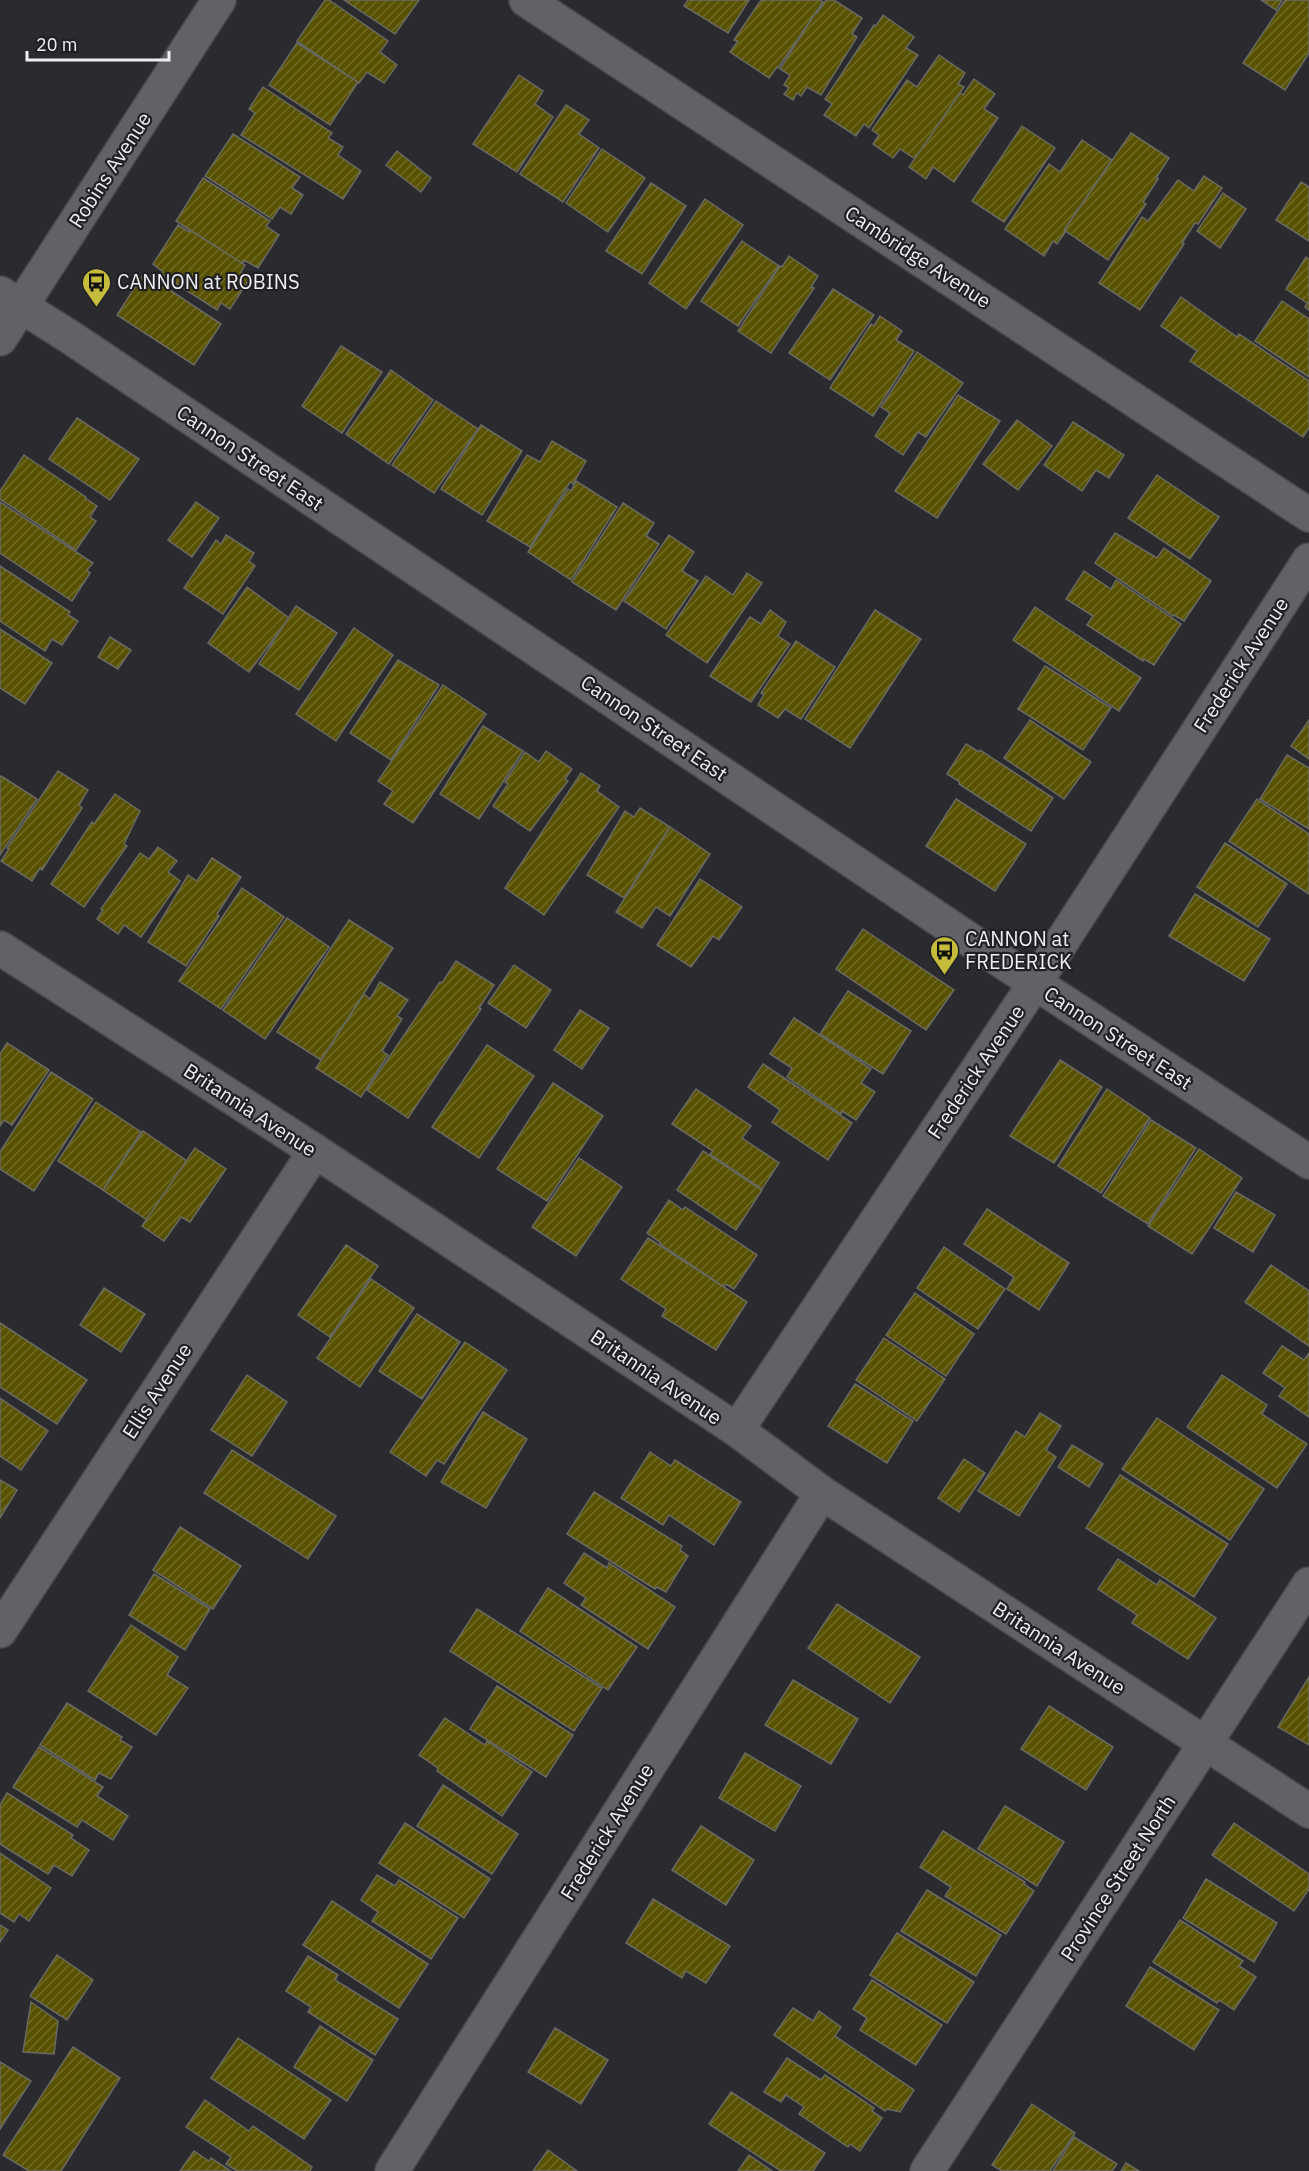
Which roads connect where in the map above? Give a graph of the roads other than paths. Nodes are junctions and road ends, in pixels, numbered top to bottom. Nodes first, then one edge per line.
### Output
1 (219, 0) edge
2 (526, 0) edge
3 (11, 300) edge
4 (0, 339) edge
5 (1309, 515) edge
6 (1309, 560) edge
7 (0, 948) edge
8 (1035, 983) junction
9 (315, 1151) junction
10 (1309, 1162) edge
11 (736, 1430) junction
12 (822, 1492) junction
13 (1309, 1584) edge
14 (0, 1631) edge
15 (1205, 1744) junction
16 (1309, 1811) edge
17 (392, 2171) edge
18 (927, 2171) edge

1 - 3 street, Robins Avenue
2 - 5 street, Cambridge Avenue
3 - 4 street, Robins Avenue
3 - 8 street, Cannon Street East
6 - 8 street, Frederick Avenue
7 - 9 street, Britannia Avenue
8 - 10 street, Cannon Street East
8 - 11 street, Frederick Avenue
9 - 11 street, Britannia Avenue
9 - 14 street, Ellis Avenue
11 - 12 street, Britannia Avenue
12 - 15 street, Britannia Avenue
12 - 17 street, Frederick Avenue
13 - 15 street, Province Street North
15 - 16 street, Britannia Avenue
15 - 18 street, Province Street North

